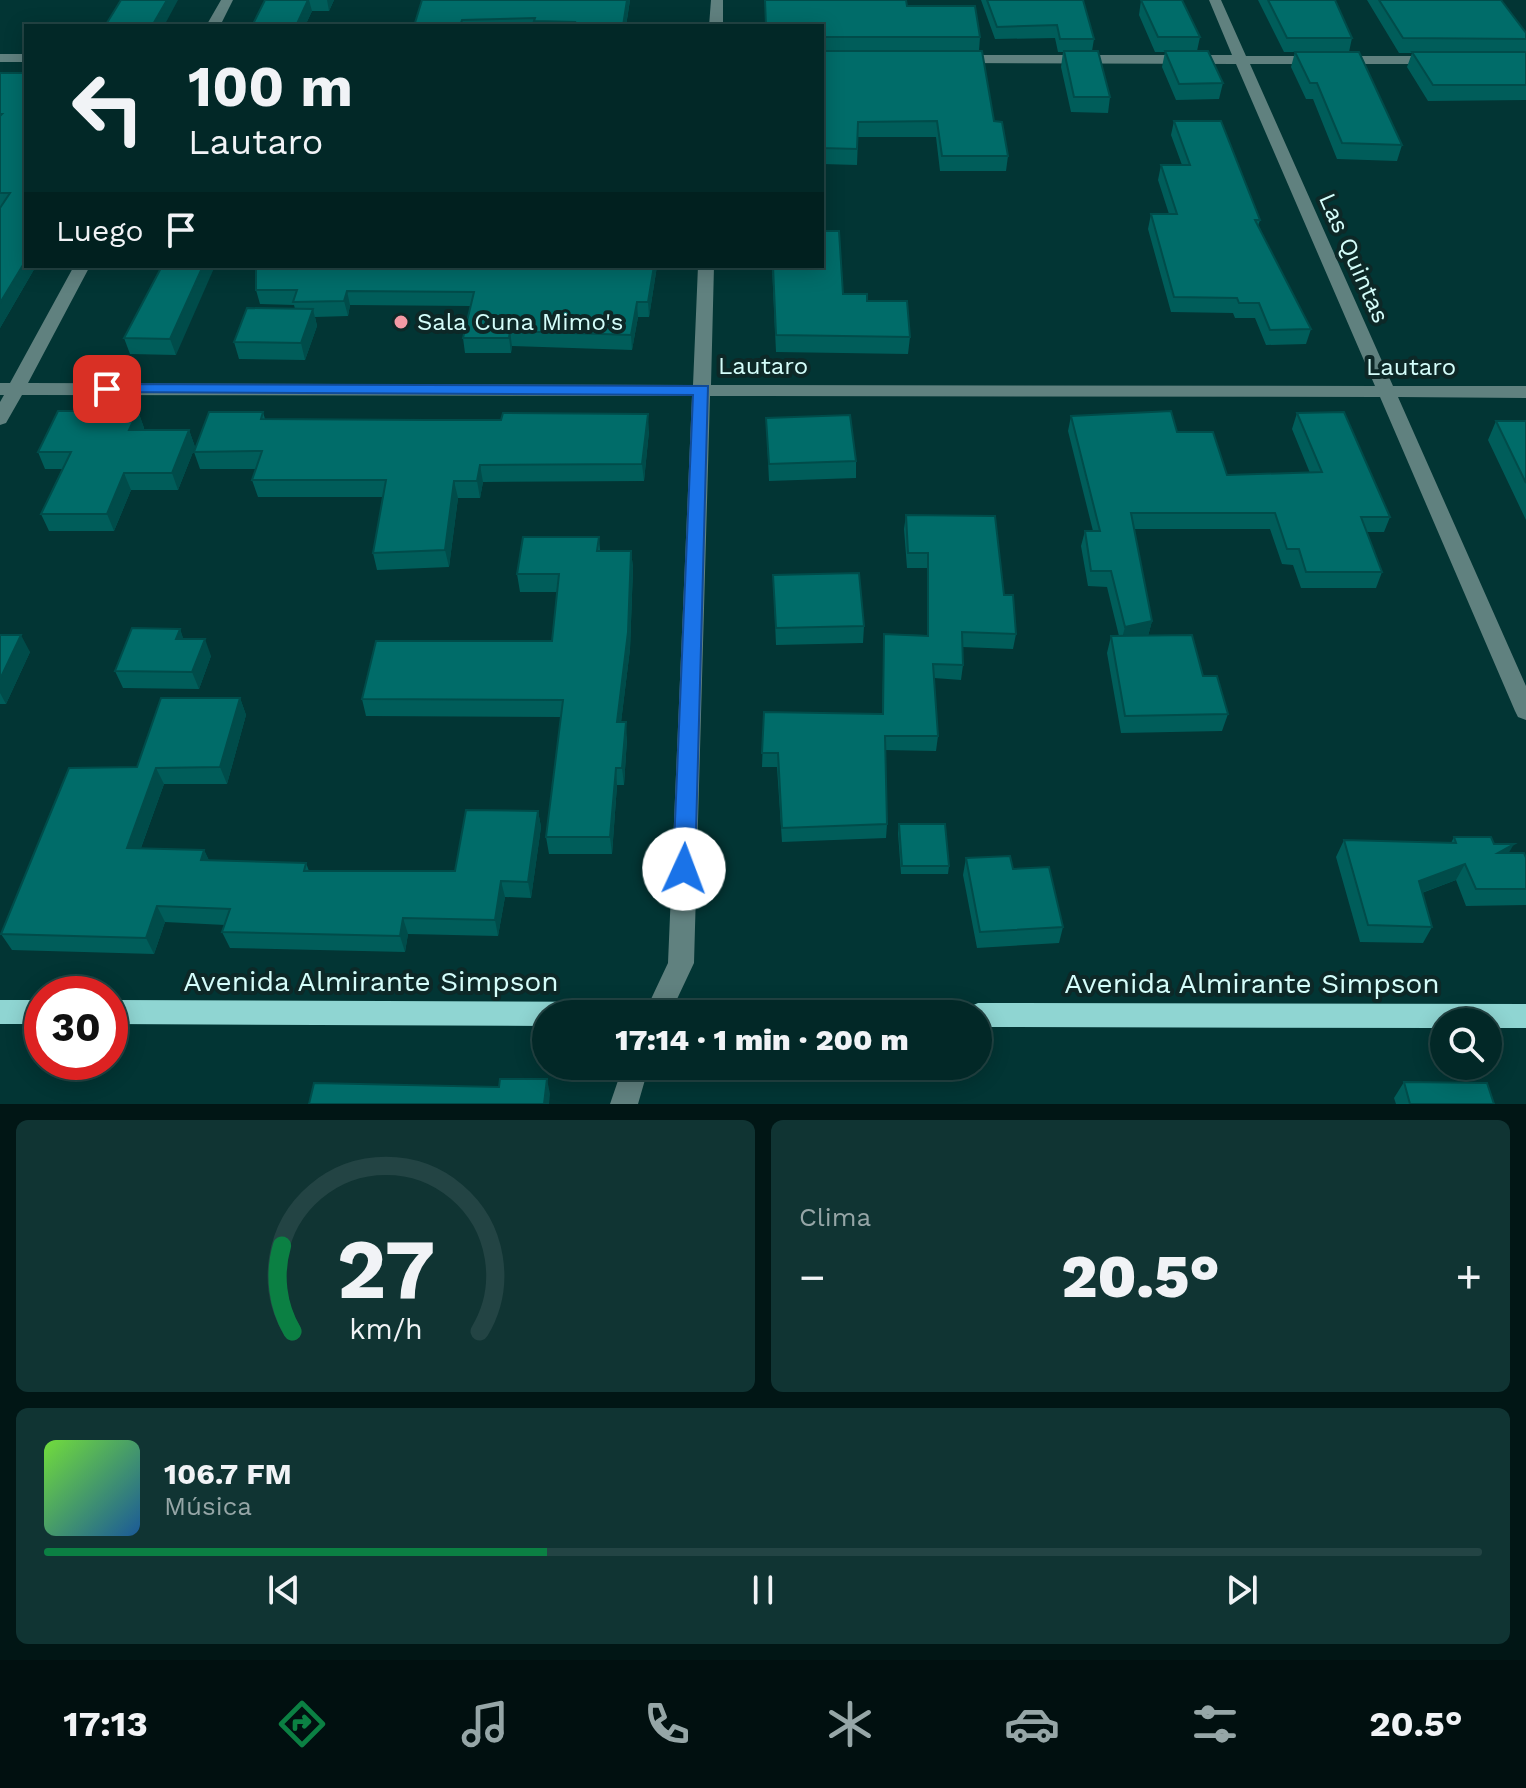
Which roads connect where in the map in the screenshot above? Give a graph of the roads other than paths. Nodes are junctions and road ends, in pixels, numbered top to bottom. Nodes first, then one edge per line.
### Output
1 (227, 0) edge
2 (717, 0) edge
3 (1215, 0) edge
4 (214, 24) edge
5 (716, 24) edge
6 (0, 58) edge
7 (24, 58) edge
8 (946, 59) edge
9 (1241, 60) junction
10 (1447, 60) edge
11 (81, 268) edge
12 (706, 268) edge
13 (8, 389) edge
14 (702, 390) junction
15 (1386, 391) junction
16 (1526, 392) edge
17 (0, 419) edge
18 (1526, 711) edge
19 (664, 1000) edge
20 (0, 1012) edge
21 (24, 1012) edge
22 (128, 1012) edge
23 (532, 1014) edge
24 (992, 1015) edge
25 (1526, 1016) edge
26 (632, 1080) edge
27 (624, 1104) edge

1 - 4 street
2 - 5 street
3 - 9 street, Las Quintas
6 - 7 street
8 - 9 street
9 - 10 street
9 - 15 street, Las Quintas
11 - 13 street
12 - 14 street
13 - 14 street, Lautaro
13 - 17 street
14 - 15 street, Lautaro
14 - 19 street
15 - 16 street, Lautaro
15 - 18 street, Las Quintas
20 - 21 main road
22 - 23 main road, Avenida Almirante Simpson
24 - 25 main road, Avenida Almirante Simpson
26 - 27 street

